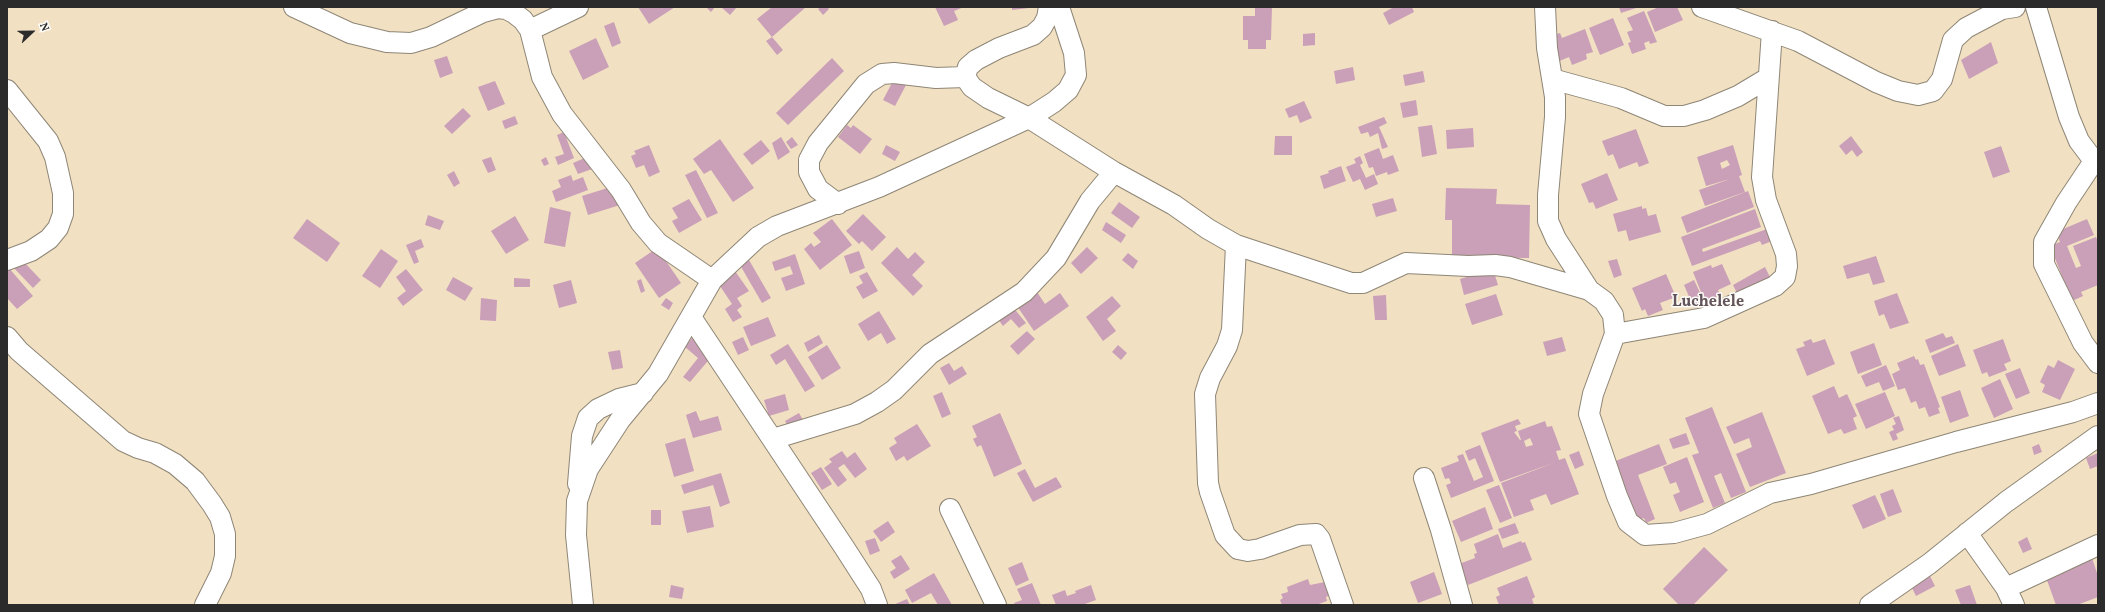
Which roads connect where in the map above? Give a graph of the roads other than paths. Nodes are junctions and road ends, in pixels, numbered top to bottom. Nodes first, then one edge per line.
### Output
1 (294, 7) edge
2 (578, 7) edge
3 (1049, 7) edge
4 (1059, 7) edge
5 (1545, 7) edge
6 (1702, 7) edge
7 (2015, 7) edge
8 (2036, 7) edge
9 (530, 30) junction
10 (1772, 31) junction
11 (965, 77) junction
12 (1768, 78) junction
13 (1552, 79) junction
14 (7, 90) edge
15 (1028, 118) junction
16 (2096, 162) edge
17 (1114, 172) junction
18 (838, 204) junction
19 (1236, 245) junction
20 (7, 260) edge
21 (712, 280) junction
22 (1589, 290) junction
23 (691, 317) junction
24 (1614, 334) junction
25 (7, 336) edge
26 (2098, 363) edge
27 (643, 393) junction
28 (2098, 403) edge
29 (2098, 436) edge
30 (773, 439) junction
31 (1424, 478) dead end
32 (577, 501) junction
33 (950, 509) dead end
34 (1967, 533) junction
35 (2098, 545) edge
36 (2010, 596) edge
37 (205, 605) edge
38 (583, 605) edge
39 (877, 605) edge
40 (996, 605) edge
41 (1343, 605) edge
42 (1462, 605) edge
43 (1870, 605) edge

1 - 9 street
2 - 9 street
3 - 11 street
4 - 15 street
5 - 13 street
6 - 10 street
7 - 10 street
8 - 16 street
9 - 21 street
10 - 12 street
11 - 15 street
11 - 18 street
12 - 13 street
12 - 24 street
13 - 22 street
14 - 20 street
15 - 17 street
15 - 18 street
16 - 26 street
17 - 19 street
17 - 30 street
18 - 21 street
19 - 22 street
19 - 41 street
21 - 23 street
22 - 24 street
23 - 27 street
23 - 30 street
24 - 28 street
25 - 37 street
27 - 32 street
27 - 32 street
29 - 34 street
30 - 39 street
31 - 42 street
32 - 38 street
33 - 40 street
34 - 36 street
34 - 43 street
35 - 36 street

